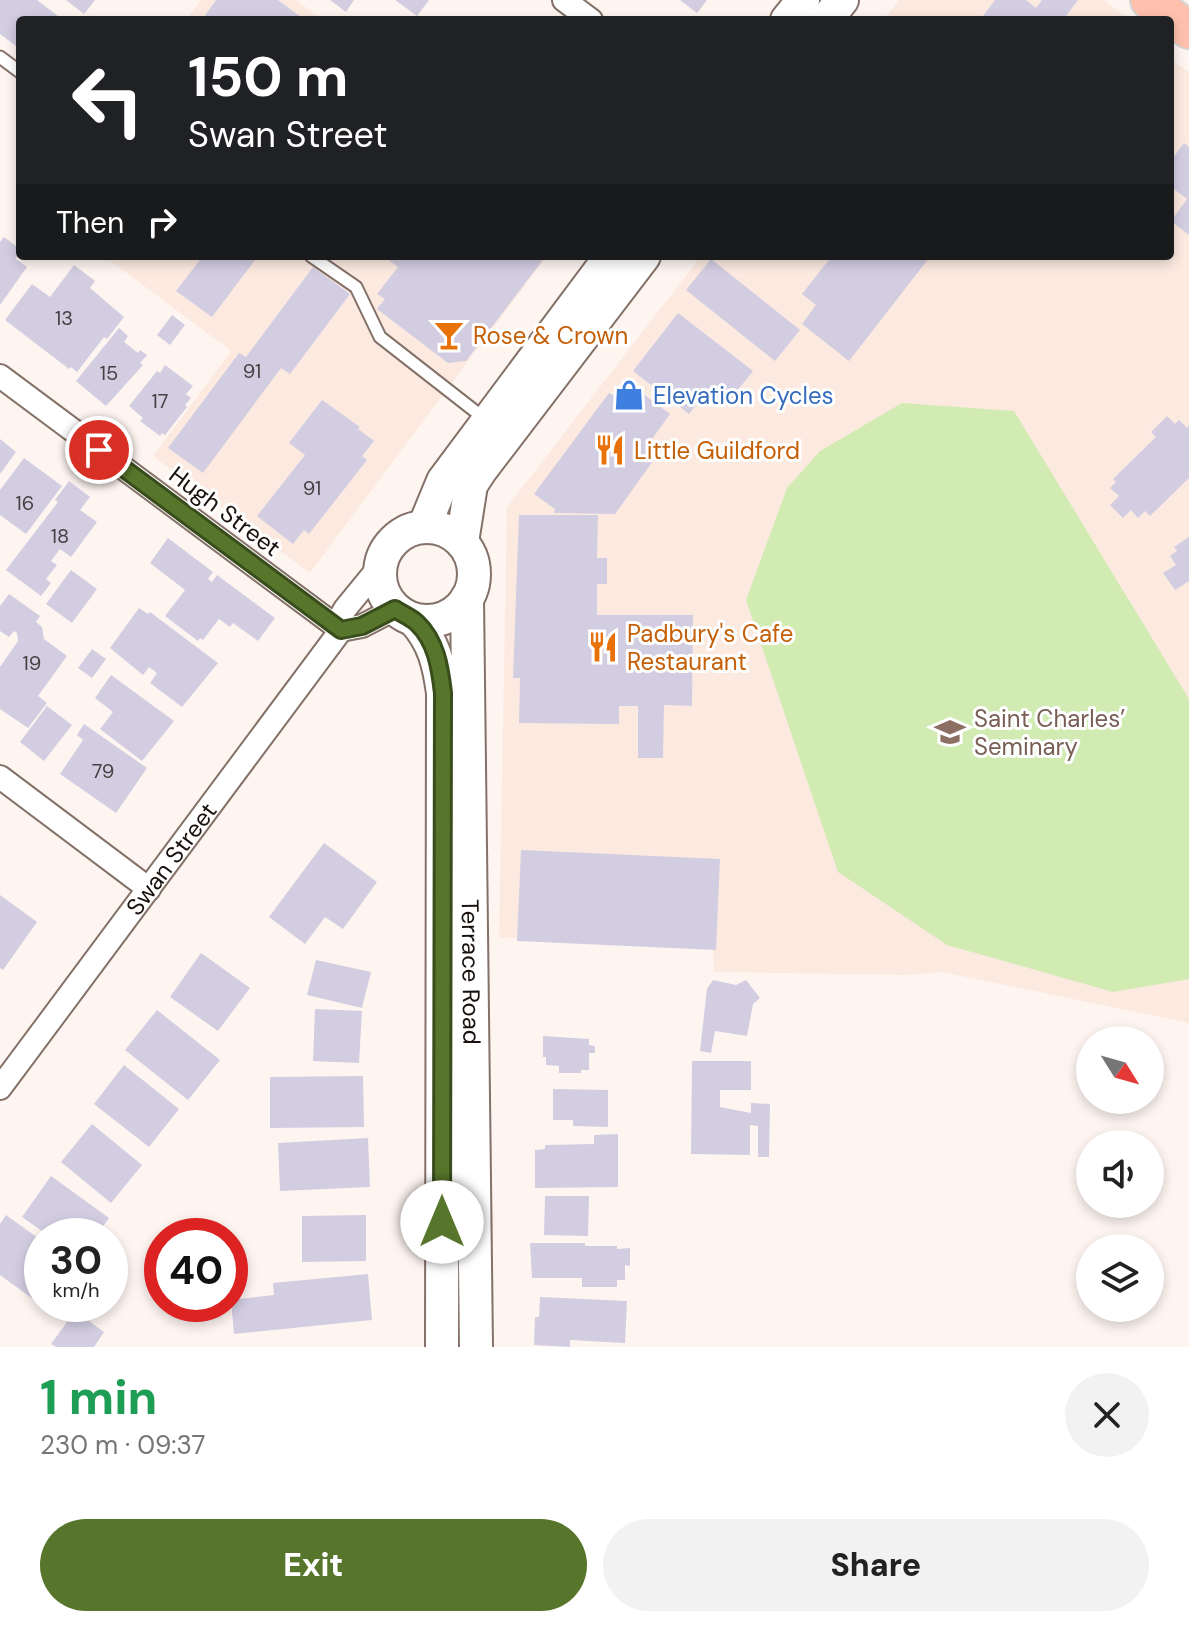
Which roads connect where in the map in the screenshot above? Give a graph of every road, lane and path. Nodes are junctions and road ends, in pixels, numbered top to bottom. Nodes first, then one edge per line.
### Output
1 (564, 0) edge
2 (803, 0) edge
3 (842, 0) edge
4 (1149, 0) edge
5 (586, 16) edge
6 (790, 16) edge
7 (829, 16) edge
8 (1170, 16) edge
9 (317, 260) edge
10 (608, 260) edge
11 (641, 260) edge
12 (0, 376) edge
13 (497, 428) junction
14 (424, 527) junction
15 (462, 542) junction
16 (381, 565) junction
17 (467, 598) junction
18 (405, 614) junction
19 (341, 630) junction
20 (0, 777) edge
21 (149, 889) junction
22 (0, 1088) edge
23 (442, 1347) edge
24 (476, 1347) edge

1 - 5 street
2 - 6 street
3 - 7 street
4 - 8 main road
9 - 13 lane
10 - 13 street
11 - 13 street
12 - 19 street, Hugh Street
13 - 14 street
13 - 15 street
14 - 15 street
14 - 16 street
15 - 17 street
16 - 18 street
16 - 19 street, Swan Street
17 - 18 street
17 - 24 street, Terrace Road
18 - 19 street
18 - 23 street, Terrace Road
19 - 21 street, Swan Street
20 - 21 street
21 - 22 street, Swan Street

